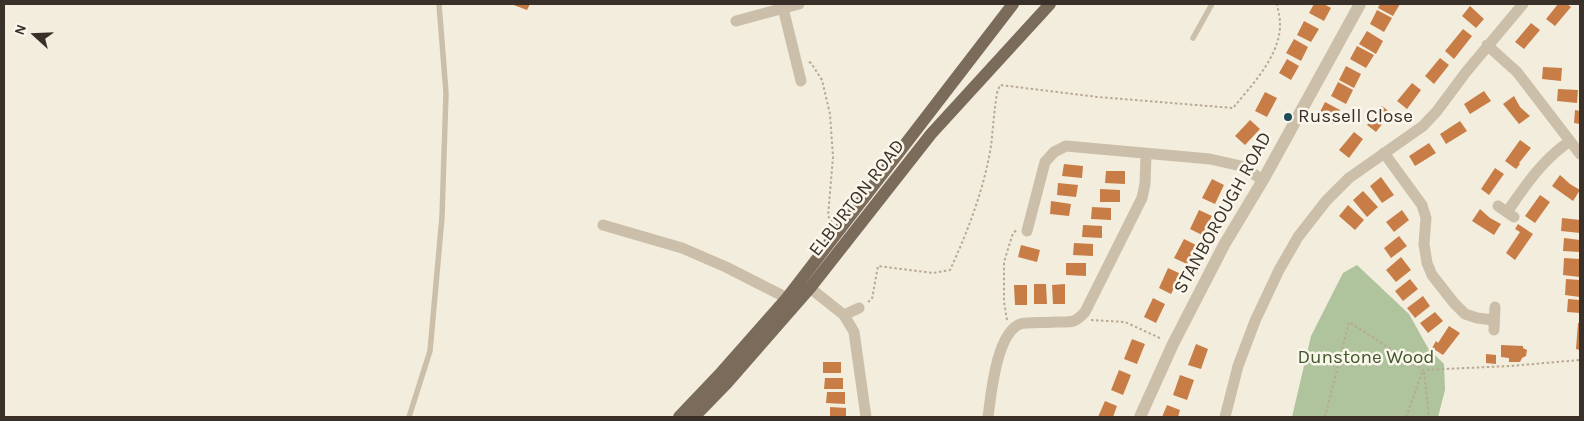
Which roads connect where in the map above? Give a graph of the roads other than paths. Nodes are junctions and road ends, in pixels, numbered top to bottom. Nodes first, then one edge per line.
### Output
1 (439, 4) edge
2 (800, 4) edge
3 (1013, 4) edge
4 (1017, 4) edge
5 (1212, 4) edge
6 (1360, 4) edge
7 (1523, 4) edge
8 (1044, 6) edge
9 (784, 8) junction
10 (736, 21) dead end
11 (991, 32) junction
12 (1192, 38) dead end
13 (1487, 45) junction
14 (800, 81) dead end
15 (1570, 141) junction
16 (1384, 153) junction
17 (1146, 154) junction
18 (1580, 154) edge
19 (1263, 180) junction
20 (1506, 211) dead end
21 (604, 225) dead end
22 (1027, 231) road end
23 (810, 288) junction
24 (787, 298) junction
25 (1495, 307) dead end
26 (859, 308) dead end
27 (844, 316) junction
28 (409, 417) edge
29 (679, 417) edge
30 (694, 417) edge
31 (866, 417) edge
32 (988, 417) edge
33 (1140, 417) edge
34 (1225, 417) edge

1 - 28 lane
2 - 9 street
3 - 11 main road, ELBURTON ROAD
4 - 11 main road
5 - 12 lane
6 - 19 street, STANBOROUGH ROAD
7 - 13 street
8 - 23 main road, ELBURTON ROAD
9 - 10 street
9 - 14 street
11 - 24 main road, ELBURTON ROAD
13 - 15 street
13 - 16 street
15 - 18 street
15 - 20 street
16 - 25 street
16 - 34 street
17 - 19 street
17 - 22 street
17 - 32 street
19 - 33 street, STANBOROUGH ROAD
21 - 24 street
23 - 27 street
23 - 30 main road, ELBURTON ROAD
24 - 29 main road, ELBURTON ROAD
26 - 27 street
27 - 31 street

